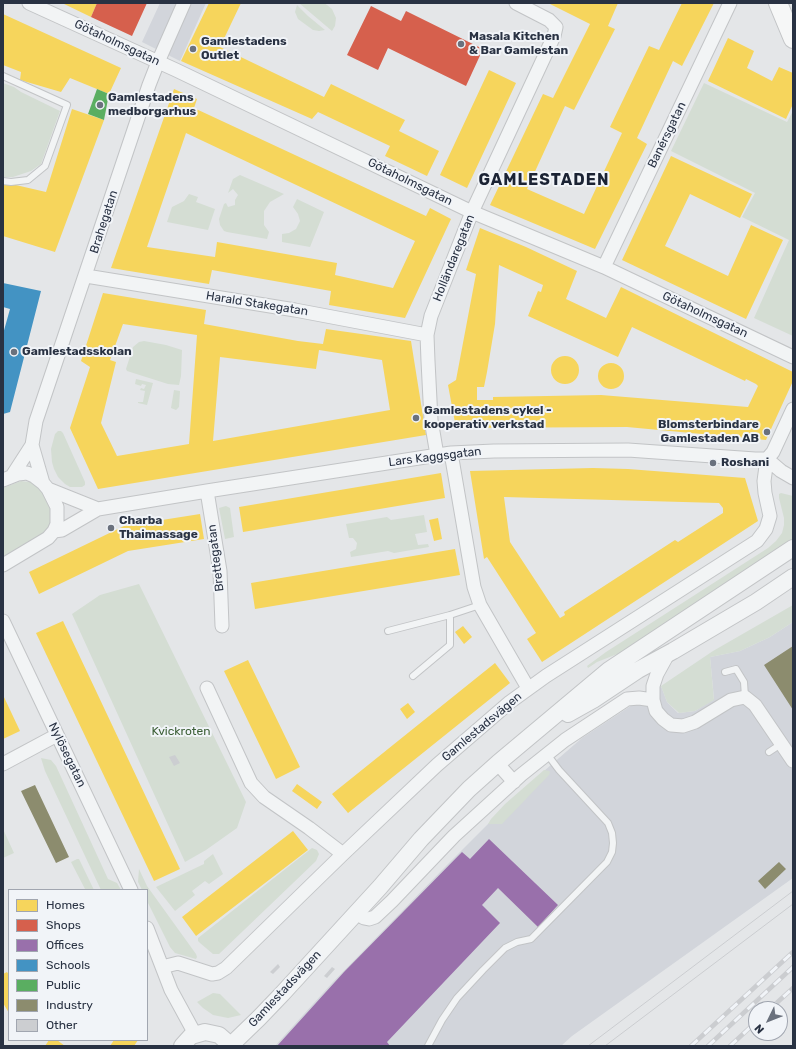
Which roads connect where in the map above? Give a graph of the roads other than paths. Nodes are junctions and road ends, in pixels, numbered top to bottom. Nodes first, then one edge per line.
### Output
1 (29, 3) edge
2 (184, 3) edge
3 (516, 3) edge
4 (730, 3) edge
5 (778, 3) edge
6 (793, 39) edge
7 (158, 62) junction
8 (3, 76) edge
9 (3, 181) edge
10 (472, 212) junction
11 (604, 267) junction
12 (86, 276) junction
13 (427, 335) junction
14 (793, 357) edge
15 (793, 409) edge
16 (32, 445) junction
17 (451, 453) junction
18 (437, 454) junction
19 (767, 459) junction
20 (8, 478) edge
21 (793, 478) edge
22 (46, 486) junction
23 (207, 491) junction
24 (98, 509) junction
25 (54, 531) junction
26 (793, 548) edge
27 (3, 565) edge
28 (793, 576) edge
29 (793, 586) edge
30 (756, 602) junction
31 (480, 605) junction
32 (450, 615) junction
33 (3, 621) edge
34 (222, 626) dead end
35 (388, 631) dead end
36 (668, 654) junction
37 (725, 672) dead end
38 (413, 676) dead end
39 (207, 688) dead end
40 (528, 688) junction
41 (745, 698) junction
42 (653, 700) junction
43 (57, 735) junction
44 (531, 736) junction
45 (781, 744) junction
46 (769, 752) dead end
47 (547, 754) junction
48 (793, 761) edge
49 (497, 763) junction
50 (3, 764) edge
51 (514, 782) junction
52 (343, 854) junction
53 (131, 889) edge
54 (356, 913) junction
55 (148, 931) edge
56 (162, 967) junction
57 (195, 1034) junction
58 (182, 1046) edge
59 (230, 1046) edge
60 (428, 1046) edge

1 - 7 street, Götaholmsgatan
2 - 7 street, Brahegatan
3 - 10 street, Holländaregatan
4 - 11 street, Banérsgatan
5 - 6 main road
7 - 10 street, Götaholmsgatan
7 - 12 street, Brahegatan
8 - 9 lane
10 - 11 street, Götaholmsgatan
10 - 13 street, Holländaregatan
11 - 14 street, Götaholmsgatan
12 - 13 street, Harald Stakegatan
12 - 16 street, Brahegatan
13 - 18 street, Holländaregatan
15 - 19 street
16 - 20 street, Brahegatan
16 - 22 street, Brahegatan
17 - 18 street, Lars Kaggsgatan
17 - 19 street, Lars Kaggsgatan
17 - 31 street
18 - 23 street, Lars Kaggsgatan
19 - 21 street
19 - 40 street, Gamlestadsvägen
20 - 22 street
22 - 24 street
22 - 25 street, Brahegatan
23 - 24 street, Lars Kaggsgatan
23 - 34 street, Brettegatan
24 - 25 street, Lars Kaggsgatan
25 - 27 street, Lars Kaggsgatan
26 - 44 street, Gamlestadsvägen
28 - 30 street, Gamlestadsvägen
29 - 30 street, Gamlestadsvägen
30 - 36 street, Gamlestadsvägen
31 - 32 lane
31 - 40 street
32 - 35 lane
32 - 38 lane
33 - 43 street, Nylösegatan
36 - 42 street
36 - 44 street, Gamlestadsvägen
37 - 41 lane
39 - 52 street
40 - 52 street, Gamlestadsvägen
41 - 42 street
41 - 45 street
42 - 47 street
43 - 50 street
43 - 53 street, Nylösegatan
44 - 49 street, Gamlestadsvägen
45 - 46 lane
45 - 48 street
47 - 51 street
47 - 60 lane
49 - 51 street
49 - 54 street, Gamlestadsvägen
51 - 54 street
52 - 56 street, Gamlestadsvägen
54 - 59 street, Gamlestadsvägen
55 - 56 street
56 - 57 street
57 - 58 street
57 - 59 street

